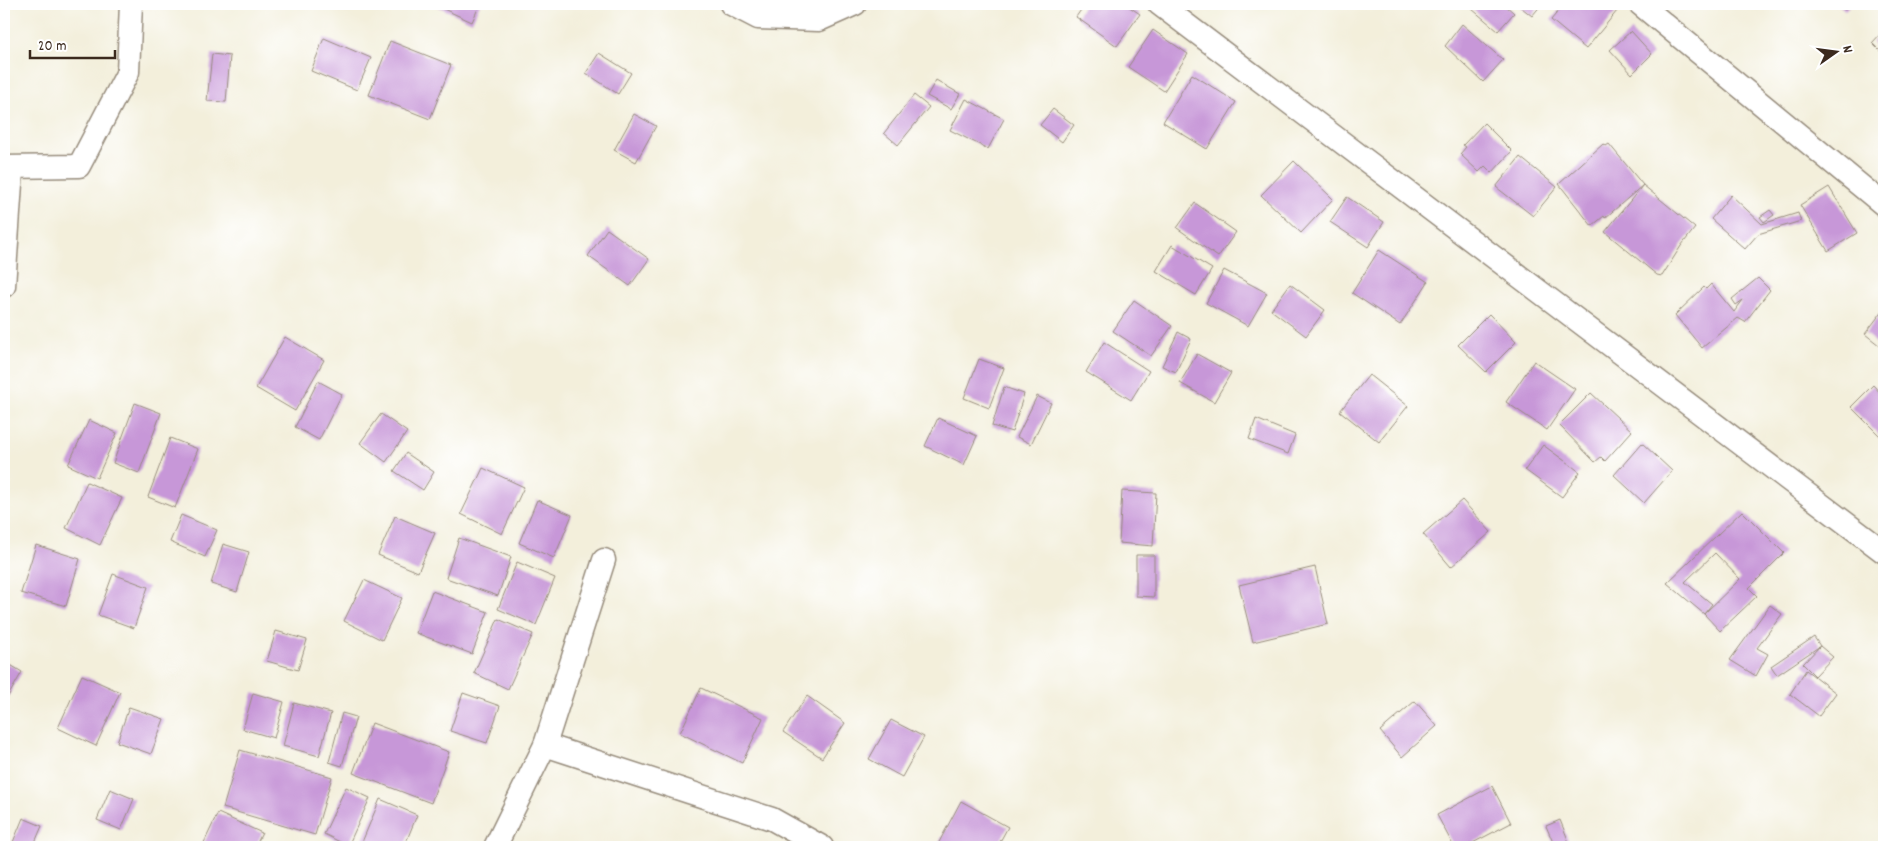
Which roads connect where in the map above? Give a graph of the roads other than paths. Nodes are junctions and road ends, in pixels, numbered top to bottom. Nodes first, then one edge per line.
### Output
1 (131, 4) edge
2 (731, 4) edge
3 (855, 4) edge
4 (1160, 4) edge
5 (1640, 4) edge
6 (8, 168) edge
7 (1884, 205) edge
8 (4, 286) edge
9 (1884, 552) edge
10 (604, 560) dead end
11 (545, 745) junction
12 (495, 847) edge
13 (822, 847) edge

1 - 6 street
2 - 3 street
4 - 9 street
5 - 7 street
6 - 8 street
10 - 11 street
11 - 12 street
11 - 13 street

